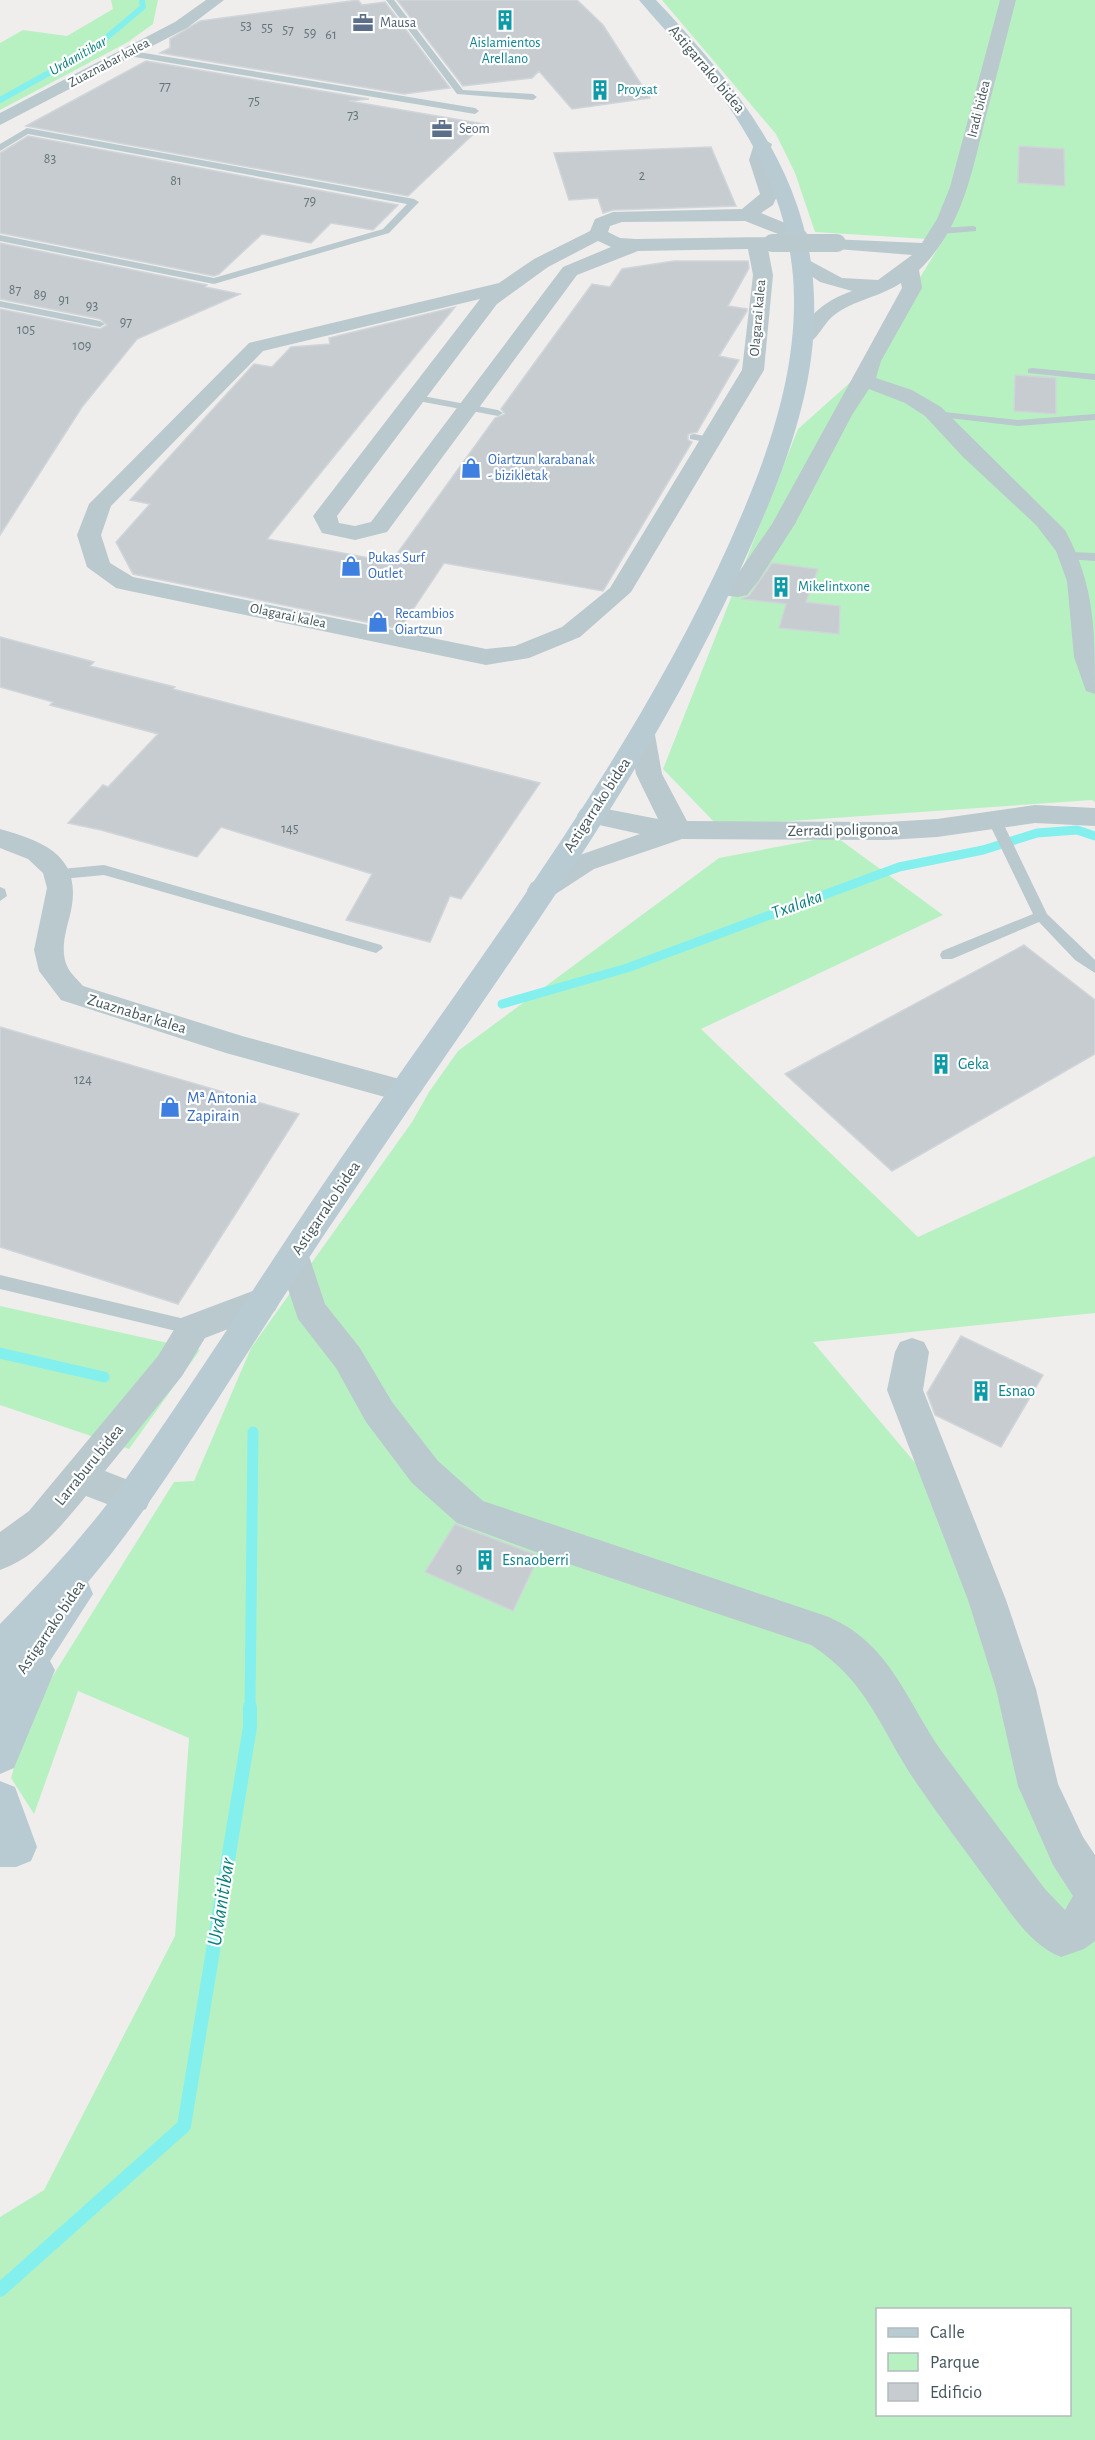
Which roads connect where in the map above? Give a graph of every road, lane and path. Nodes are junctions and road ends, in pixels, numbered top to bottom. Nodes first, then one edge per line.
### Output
1 (216, 0) edge
2 (390, 0) edge
3 (646, 0) edge
4 (1008, 0) edge
5 (126, 53) junction
6 (533, 97) dead end
7 (475, 111) dead end
8 (0, 120) edge
9 (763, 144) junction
10 (0, 148) edge
11 (746, 215) junction
12 (945, 224) junction
13 (973, 229) dead end
14 (598, 234) junction
15 (798, 235) junction
16 (0, 238) edge
17 (764, 243) junction
18 (636, 245) junction
19 (884, 245) junction
20 (927, 250) junction
21 (801, 262) junction
22 (909, 270) junction
23 (510, 284) junction
24 (885, 284) junction
25 (556, 289) junction
26 (0, 304) edge
27 (100, 324) dead end
28 (803, 340) junction
29 (1032, 371) dead end
30 (1095, 377) edge
31 (864, 381) junction
32 (417, 398) junction
33 (468, 407) junction
34 (498, 413) dead end
35 (935, 414) junction
36 (1095, 417) edge
37 (1070, 556) junction
38 (1095, 557) edge
39 (721, 589) junction
40 (1095, 686) edge
41 (642, 735) junction
42 (591, 815) junction
43 (1095, 817) edge
44 (998, 827) junction
45 (678, 831) junction
46 (0, 838) edge
47 (52, 882) junction
48 (541, 890) junction
49 (1041, 916) junction
50 (376, 948) dead end
51 (947, 955) dead end
52 (1095, 968) edge
53 (403, 1092) junction
54 (294, 1256) junction
55 (0, 1282) edge
56 (263, 1301) junction
57 (193, 1328) junction
58 (912, 1352) dead end
59 (79, 1477) junction
60 (133, 1498) junction
61 (0, 1554) edge
62 (24, 1636) edge
63 (0, 1667) edge
64 (0, 1697) edge
65 (0, 1755) edge
66 (0, 1801) edge
67 (5, 1843) edge
68 (1095, 1893) edge

1 - 5 street, Zuaznabar kalea
2 - 6 lane
3 - 9 main road, Astigarrako bidea
4 - 12 street, Iradi bidea
5 - 7 lane
5 - 8 street, Zuaznabar kalea
9 - 11 street
9 - 15 main road, Astigarrako bidea
10 - 16 lane
11 - 14 street, Olagarai kalea
11 - 15 street, Olagarai kalea
12 - 13 lane
12 - 19 street
12 - 20 street, Iradi bidea
14 - 18 street
14 - 23 street, Olagarai kalea
15 - 21 main road, Astigarrako bidea
17 - 18 street
17 - 19 street, bridge
17 - 23 street, Olagarai kalea
18 - 25 street, Olagarai kalea
19 - 20 street
20 - 22 street, Iradi bidea
21 - 24 street
21 - 28 main road, Astigarrako bidea
22 - 24 street, Iradi bidea
22 - 31 street
23 - 25 street
23 - 32 street, Olagarai kalea
24 - 28 street, Iradi bidea
25 - 33 street, Olagarai kalea
26 - 27 lane
28 - 39 main road, Astigarrako bidea
29 - 30 lane
31 - 35 street
31 - 39 street
32 - 33 lane
32 - 33 street, Olagarai kalea
33 - 34 lane
35 - 36 lane
35 - 37 street
37 - 38 lane
37 - 40 street
39 - 41 main road, Astigarrako bidea
41 - 42 main road, Astigarrako bidea
41 - 45 street
42 - 45 street, Zerradi poligonoa
42 - 48 main road, Astigarrako bidea
43 - 44 street, Zerradi poligonoa
44 - 45 street, Zerradi poligonoa
44 - 49 lane
45 - 48 street
46 - 47 street
47 - 50 lane
47 - 53 street, Zuaznabar kalea
48 - 53 main road, Astigarrako bidea
49 - 51 lane
49 - 52 lane
53 - 54 main road, Astigarrako bidea
54 - 56 main road, Astigarrako bidea
54 - 68 street
55 - 57 lane
56 - 57 street
56 - 60 main road, Astigarrako bidea
57 - 59 street, Larraburu bidea
58 - 68 street
59 - 60 street
59 - 61 street, Larraburu bidea
60 - 62 main road, Astigarrako bidea
62 - 63 main road
62 - 64 main road, Astigarrako bidea
62 - 65 main road
66 - 67 main road

